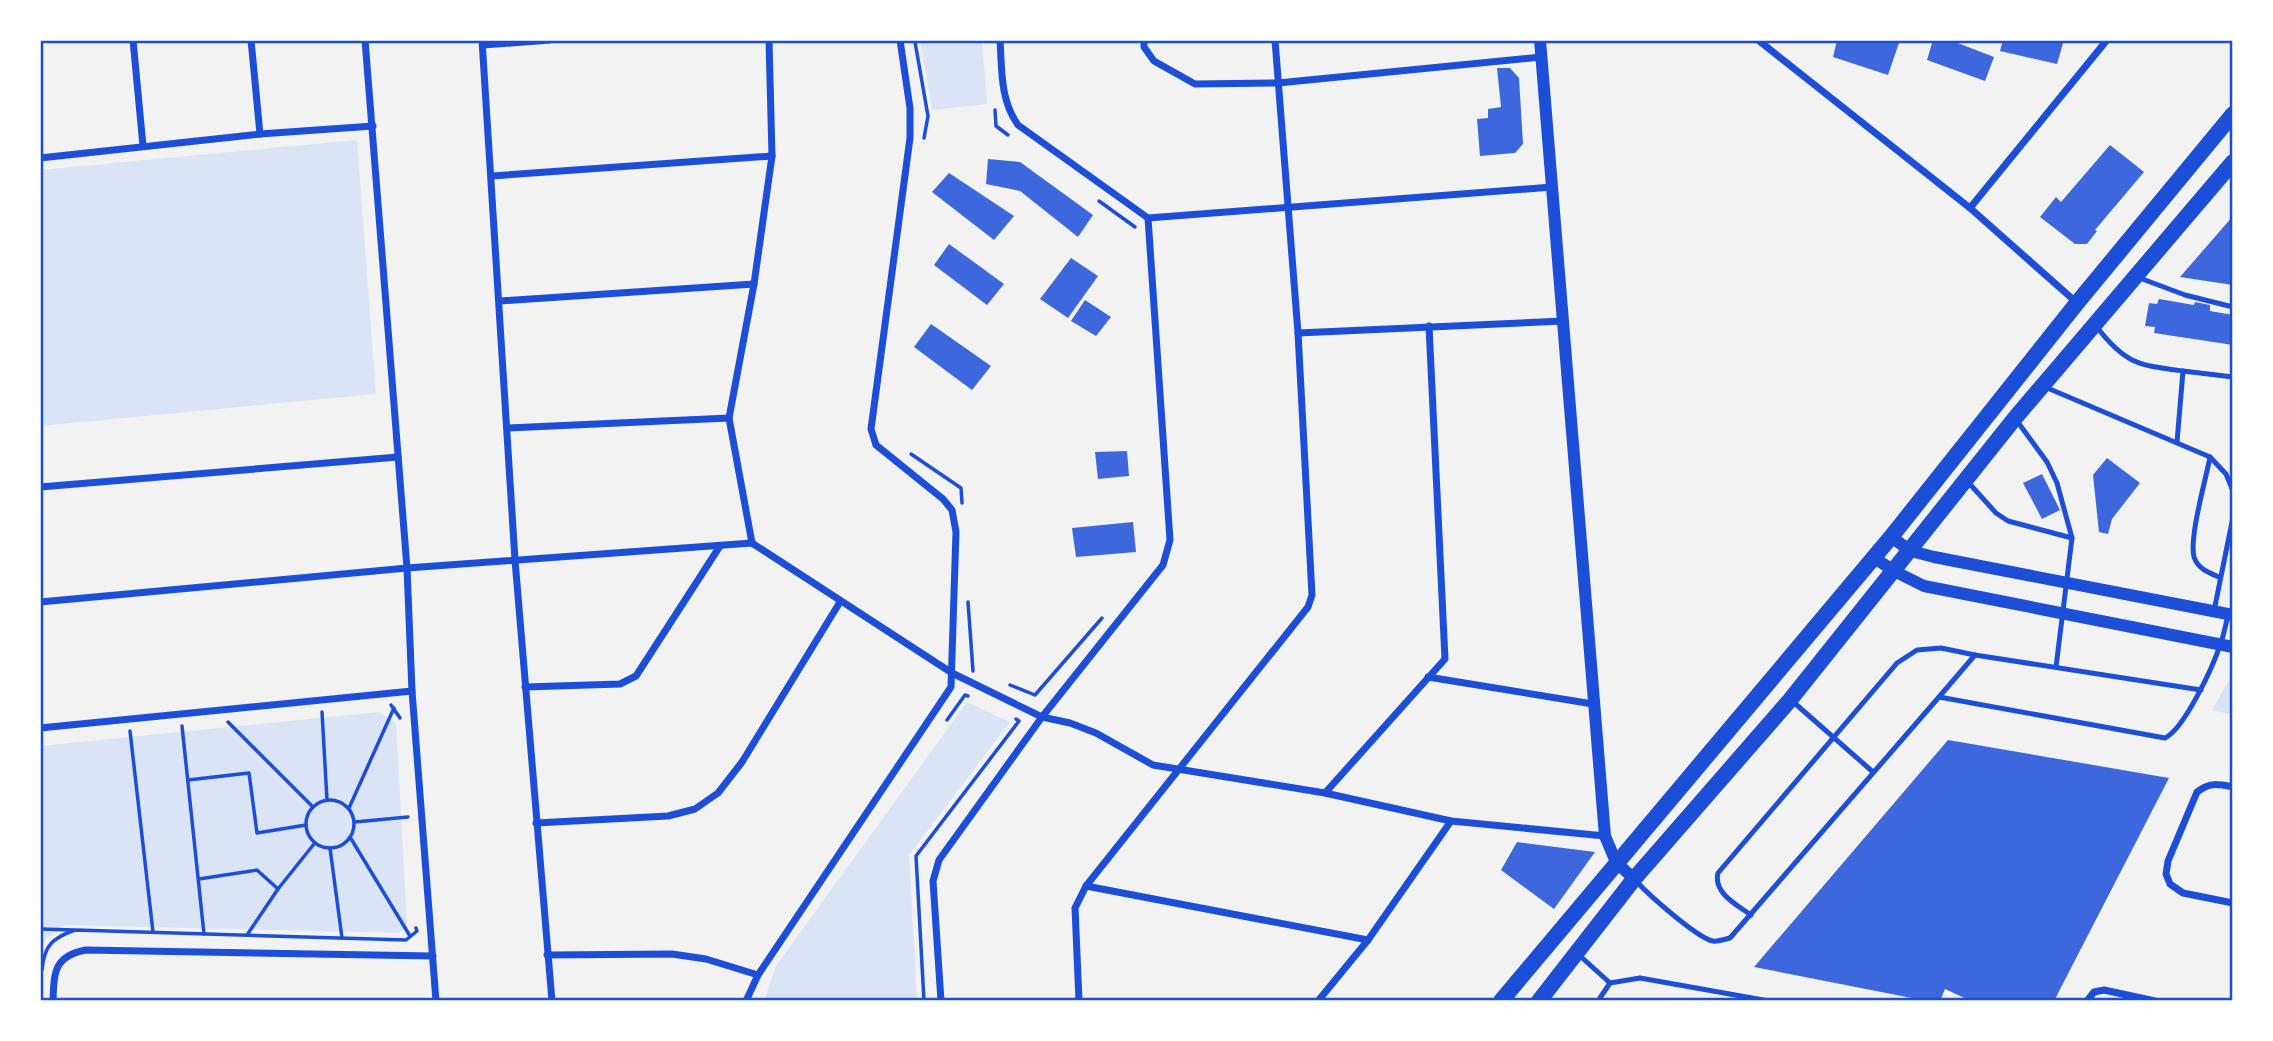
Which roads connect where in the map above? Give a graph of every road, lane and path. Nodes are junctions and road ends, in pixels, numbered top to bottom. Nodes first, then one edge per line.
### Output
1 (133, 40) edge
2 (251, 40) edge
3 (366, 40) edge
4 (550, 40) edge
5 (769, 40) edge
6 (900, 40) edge
7 (915, 40) edge
8 (1000, 40) edge
9 (1144, 40) edge
10 (1275, 40) edge
11 (1540, 40) edge
12 (1758, 40) edge
13 (2107, 40) edge
14 (483, 43) edge
15 (1541, 57) junction
16 (1278, 83) junction
17 (994, 102) dead end
18 (2233, 114) edge
19 (373, 126) junction
20 (260, 134) junction
21 (1018, 142) dead end
22 (923, 144) dead end
23 (143, 146) junction
24 (772, 156) junction
25 (40, 158) edge
26 (2233, 162) edge
27 (492, 176) junction
28 (1552, 187) junction
29 (1093, 197) dead end
30 (1287, 208) junction
31 (1970, 208) junction
32 (1148, 218) junction
33 (1136, 228) dead end
34 (2137, 276) junction
35 (754, 284) junction
36 (500, 301) junction
37 (2077, 303) junction
38 (2233, 307) edge
39 (1564, 321) junction
40 (2094, 324) junction
41 (1429, 326) junction
42 (1298, 333) junction
43 (2183, 371) junction
44 (2233, 376) edge
45 (2043, 386) junction
46 (729, 418) junction
47 (2015, 418) junction
48 (507, 428) junction
49 (2177, 442) junction
50 (910, 454) dead end
51 (398, 457) junction
52 (2210, 457) junction
53 (1967, 480) junction
54 (40, 488) edge
55 (2233, 491) edge
56 (963, 514) dead end
57 (2233, 517) edge
58 (1891, 537) junction
59 (2073, 538) junction
60 (752, 543) junction
61 (720, 546) junction
62 (1911, 551) junction
63 (1873, 557) junction
64 (515, 560) junction
65 (407, 568) junction
66 (1894, 572) junction
67 (2219, 577) junction
68 (2068, 582) junction
69 (968, 592) dead end
70 (40, 602) edge
71 (839, 602) junction
72 (2214, 611) junction
73 (2063, 613) junction
74 (1106, 614) dead end
75 (2231, 614) edge
76 (2227, 646) edge
77 (1975, 655) junction
78 (2056, 667) junction
79 (952, 673) junction
80 (985, 675) dead end
81 (1428, 677) junction
82 (1010, 685) dead end
83 (525, 687) junction
84 (2201, 690) junction
85 (412, 691) junction
86 (1939, 697) junction
87 (976, 700) dead end
88 (1790, 700) junction
89 (1593, 704) junction
90 (322, 712) dead end
91 (1008, 716) dead end
92 (1042, 717) junction
93 (241, 720) dead end
94 (228, 721) junction
95 (216, 723) dead end
96 (193, 725) dead end
97 (40, 728) edge
98 (941, 728) dead end
99 (401, 729) dead end
100 (130, 731) dead end
101 (1833, 739) junction
102 (1179, 768) junction
103 (1873, 772) junction
104 (188, 780) junction
105 (2233, 787) edge
106 (1325, 793) junction
107 (327, 800) junction
108 (313, 807) junction
109 (349, 808) junction
110 (1451, 821) junction
111 (355, 822) junction
112 (536, 823) junction
113 (306, 825) junction
114 (409, 830) dead end
115 (1605, 836) junction
116 (350, 837) junction
117 (315, 843) junction
118 (330, 848) junction
119 (1616, 862) junction
120 (198, 878) junction
121 (1634, 880) junction
122 (1086, 886) junction
123 (278, 889) junction
124 (2233, 903) edge
125 (1751, 915) junction
126 (416, 918) dead end
127 (40, 929) edge
128 (75, 930) junction
129 (153, 932) junction
130 (204, 934) junction
131 (247, 935) junction
132 (410, 936) junction
133 (342, 938) junction
134 (1368, 940) junction
135 (1577, 953) junction
136 (547, 955) junction
137 (433, 956) junction
138 (758, 975) junction
139 (42, 976) dead end
140 (1610, 983) junction
141 (53, 1001) edge
142 (436, 1001) edge
143 (551, 1001) edge
144 (746, 1001) edge
145 (924, 1001) edge
146 (941, 1001) edge
147 (1080, 1001) edge
148 (1318, 1001) edge
149 (1501, 1001) edge
150 (1539, 1001) edge
151 (1598, 1001) edge
152 (1769, 1001) edge
153 (2087, 1001) edge
154 (2155, 1001) edge

1 - 23 street
2 - 20 street
3 - 19 street
4 - 14 street
5 - 24 street
6 - 79 street
7 - 22 path
8 - 32 street
9 - 16 street
10 - 16 street
11 - 15 street
12 - 31 street
13 - 31 street
14 - 27 street
15 - 16 street
15 - 28 street
16 - 30 street
17 - 21 path
18 - 37 main road
19 - 20 street
19 - 51 street
20 - 23 street
23 - 25 street
24 - 27 street
24 - 35 street
26 - 34 main road
27 - 36 street
28 - 30 street
28 - 39 street
29 - 33 path
30 - 32 street
30 - 42 street
31 - 37 street
32 - 92 street
34 - 38 lane
34 - 40 main road
35 - 36 street
35 - 46 street
36 - 48 street
37 - 58 main road
39 - 41 street
39 - 89 street
40 - 43 lane
40 - 45 main road
41 - 42 street
41 - 81 street
42 - 102 street
43 - 44 lane
43 - 49 lane
45 - 47 main road
45 - 49 lane
46 - 48 street
46 - 60 street
47 - 53 main road
47 - 59 lane
48 - 64 street
49 - 52 lane
50 - 56 path
51 - 54 street
51 - 65 street
52 - 55 lane
52 - 67 lane
53 - 59 lane
53 - 62 main road
57 - 67 lane
58 - 62 street
58 - 63 main road
59 - 68 lane
60 - 61 street
60 - 71 street
61 - 64 street
61 - 83 street
62 - 66 main road
62 - 68 street
63 - 66 street
63 - 119 main road
64 - 65 street
64 - 83 street
65 - 70 street
65 - 85 street
66 - 73 street
66 - 88 main road
67 - 72 lane
68 - 72 street
68 - 73 lane
69 - 80 path
71 - 79 street
71 - 112 street
72 - 75 street
73 - 76 street
73 - 78 lane
74 - 82 path
75 - 76 lane
76 - 84 lane
77 - 78 lane
77 - 86 lane
77 - 101 lane
78 - 84 lane
79 - 92 street
79 - 138 street
81 - 89 street
81 - 106 street
83 - 112 street
84 - 86 lane
85 - 97 street
85 - 137 street
86 - 103 lane
87 - 98 path
88 - 101 lane
88 - 121 main road
89 - 115 street
90 - 107 path
91 - 145 path
92 - 102 street
92 - 146 street
93 - 94 path
94 - 95 path
94 - 108 path
96 - 104 path
99 - 109 path
100 - 129 path
101 - 103 lane
101 - 125 lane
102 - 106 street
102 - 122 street
103 - 125 lane
104 - 113 path
104 - 120 path
105 - 124 street
106 - 110 street
107 - 108 path
107 - 109 path
108 - 113 path
109 - 111 path
110 - 115 street
110 - 134 street
111 - 114 path
111 - 116 path
112 - 136 street
113 - 117 path
115 - 119 street
116 - 118 path
116 - 132 path
117 - 118 path
117 - 123 path
118 - 133 path
119 - 121 street
119 - 149 main road
120 - 123 path
120 - 130 path
121 - 125 lane
121 - 135 main road
122 - 134 street
122 - 147 street
123 - 131 path
126 - 132 path
127 - 128 path
128 - 129 path
128 - 139 path
129 - 130 path
130 - 131 path
131 - 133 path
132 - 133 path
134 - 148 street
135 - 140 lane
135 - 150 main road
136 - 138 street
136 - 143 street
137 - 141 street
137 - 142 street
138 - 144 street
140 - 151 lane
140 - 152 lane
153 - 154 street

